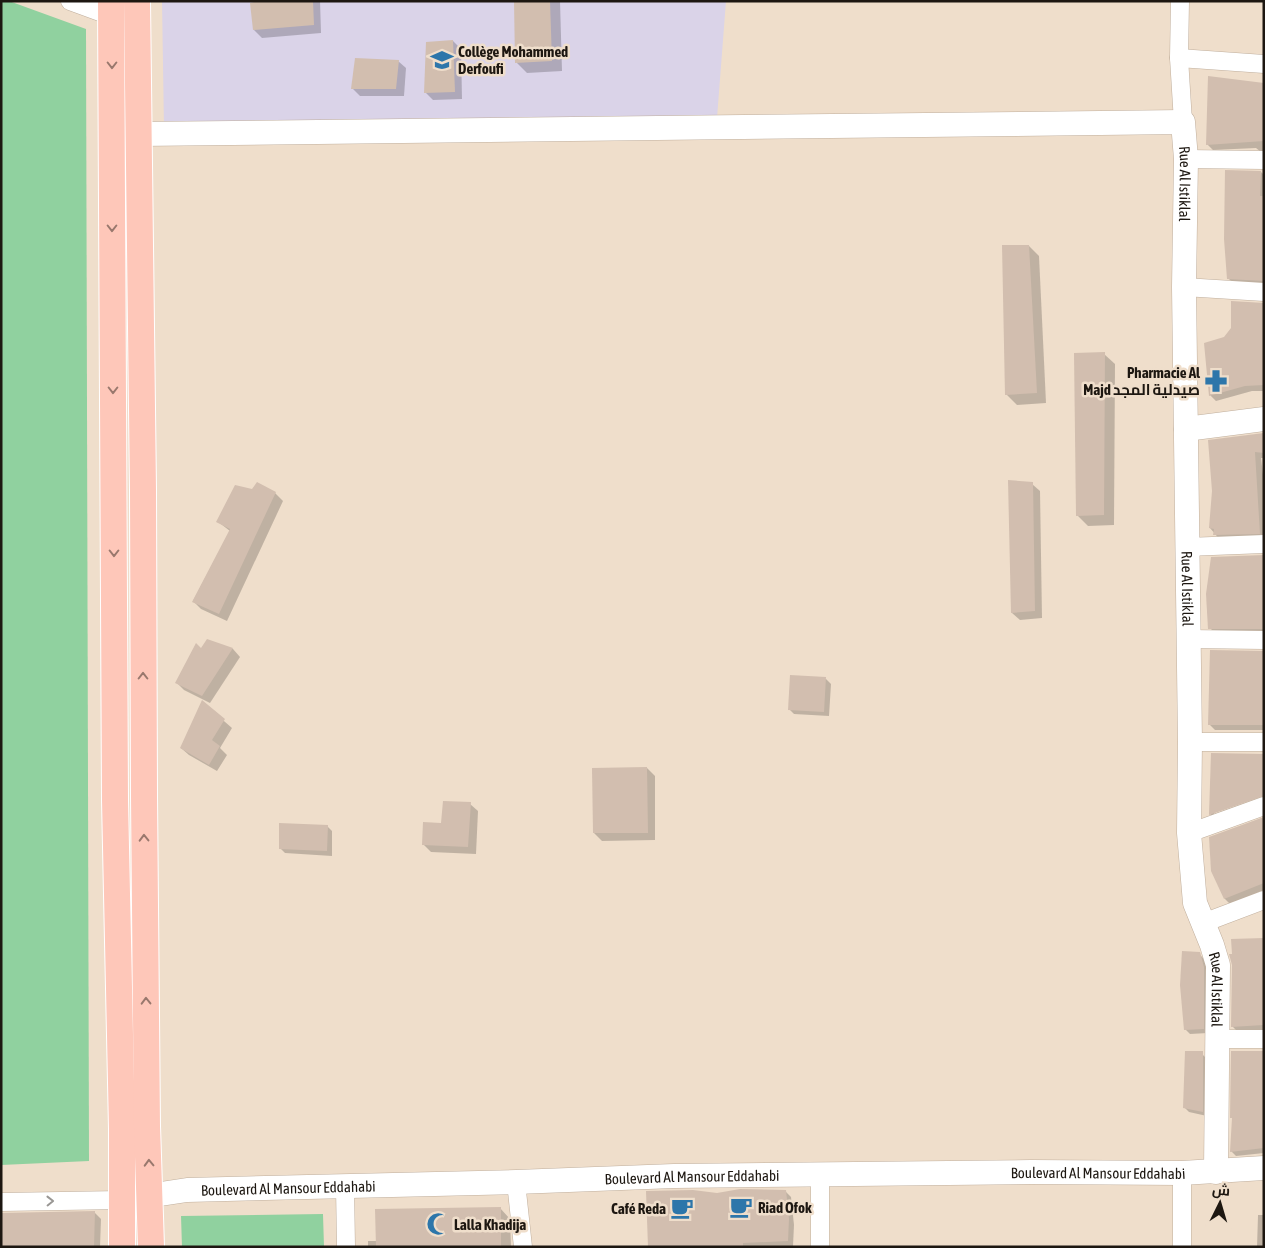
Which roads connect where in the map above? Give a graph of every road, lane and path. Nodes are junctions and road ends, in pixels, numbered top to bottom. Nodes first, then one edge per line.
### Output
1 (70, 1) edge
2 (1180, 1) edge
3 (111, 9) edge
4 (138, 10) edge
5 (1179, 58) junction
6 (1264, 64) edge
7 (1183, 122) junction
8 (139, 134) junction
9 (1186, 159) junction
10 (1264, 160) edge
11 (1184, 287) junction
12 (1264, 292) edge
13 (1264, 420) edge
14 (1186, 429) junction
15 (143, 521) junction
16 (114, 522) junction
17 (1264, 544) edge
18 (1187, 547) junction
19 (1188, 640) junction
20 (1264, 640) edge
21 (1190, 742) junction
22 (1264, 742) edge
23 (1264, 806) edge
24 (1189, 833) junction
25 (1264, 900) edge
26 (1203, 923) junction
27 (1218, 1039) junction
28 (1264, 1039) edge
29 (1264, 1168) edge
30 (1216, 1172) junction
31 (820, 1173) junction
32 (1182, 1173) junction
33 (516, 1182) junction
34 (345, 1186) junction
35 (150, 1196) junction
36 (121, 1200) junction
37 (1, 1202) edge
38 (122, 1247) edge
39 (151, 1247) edge
40 (346, 1247) edge
41 (523, 1247) edge
42 (820, 1247) edge
43 (1182, 1247) edge

1 - 3 street
2 - 5 street, Rue Al Istiklal
3 - 4 street
3 -> 16 main road
4 - 8 main road
5 - 6 street
5 - 7 street, Rue Al Istiklal
7 - 8 street
7 - 9 street, Rue Al Istiklal
8 - 15 main road
9 - 10 street
9 - 11 street, Rue Al Istiklal
11 - 12 street
11 - 14 street, Rue Al Istiklal
13 - 14 street
14 - 18 street, Rue Al Istiklal
15 - 16 main road
35 -> 15 main road
16 -> 36 main road
17 - 18 street
18 - 19 street, Rue Al Istiklal
19 - 20 street
19 - 21 street, Rue Al Istiklal
21 - 22 street
21 - 24 street, Rue Al Istiklal
23 - 24 street
24 - 26 street, Rue Al Istiklal
25 - 26 street
26 - 27 street, Rue Al Istiklal
27 - 28 street
27 - 30 street, Rue Al Istiklal
29 - 30 street, Boulevard Al Mansour Eddahabi
30 - 32 street, Boulevard Al Mansour Eddahabi
31 - 32 street, Boulevard Al Mansour Eddahabi
31 - 33 street, Boulevard Al Mansour Eddahabi
31 - 42 street
32 - 43 street
33 - 34 street, Boulevard Al Mansour Eddahabi
33 - 41 street
34 - 35 street, Boulevard Al Mansour Eddahabi
34 - 40 street
35 - 36 street, Boulevard Al Mansour Eddahabi
35 - 39 main road
37 -> 36 street
36 - 38 main road

